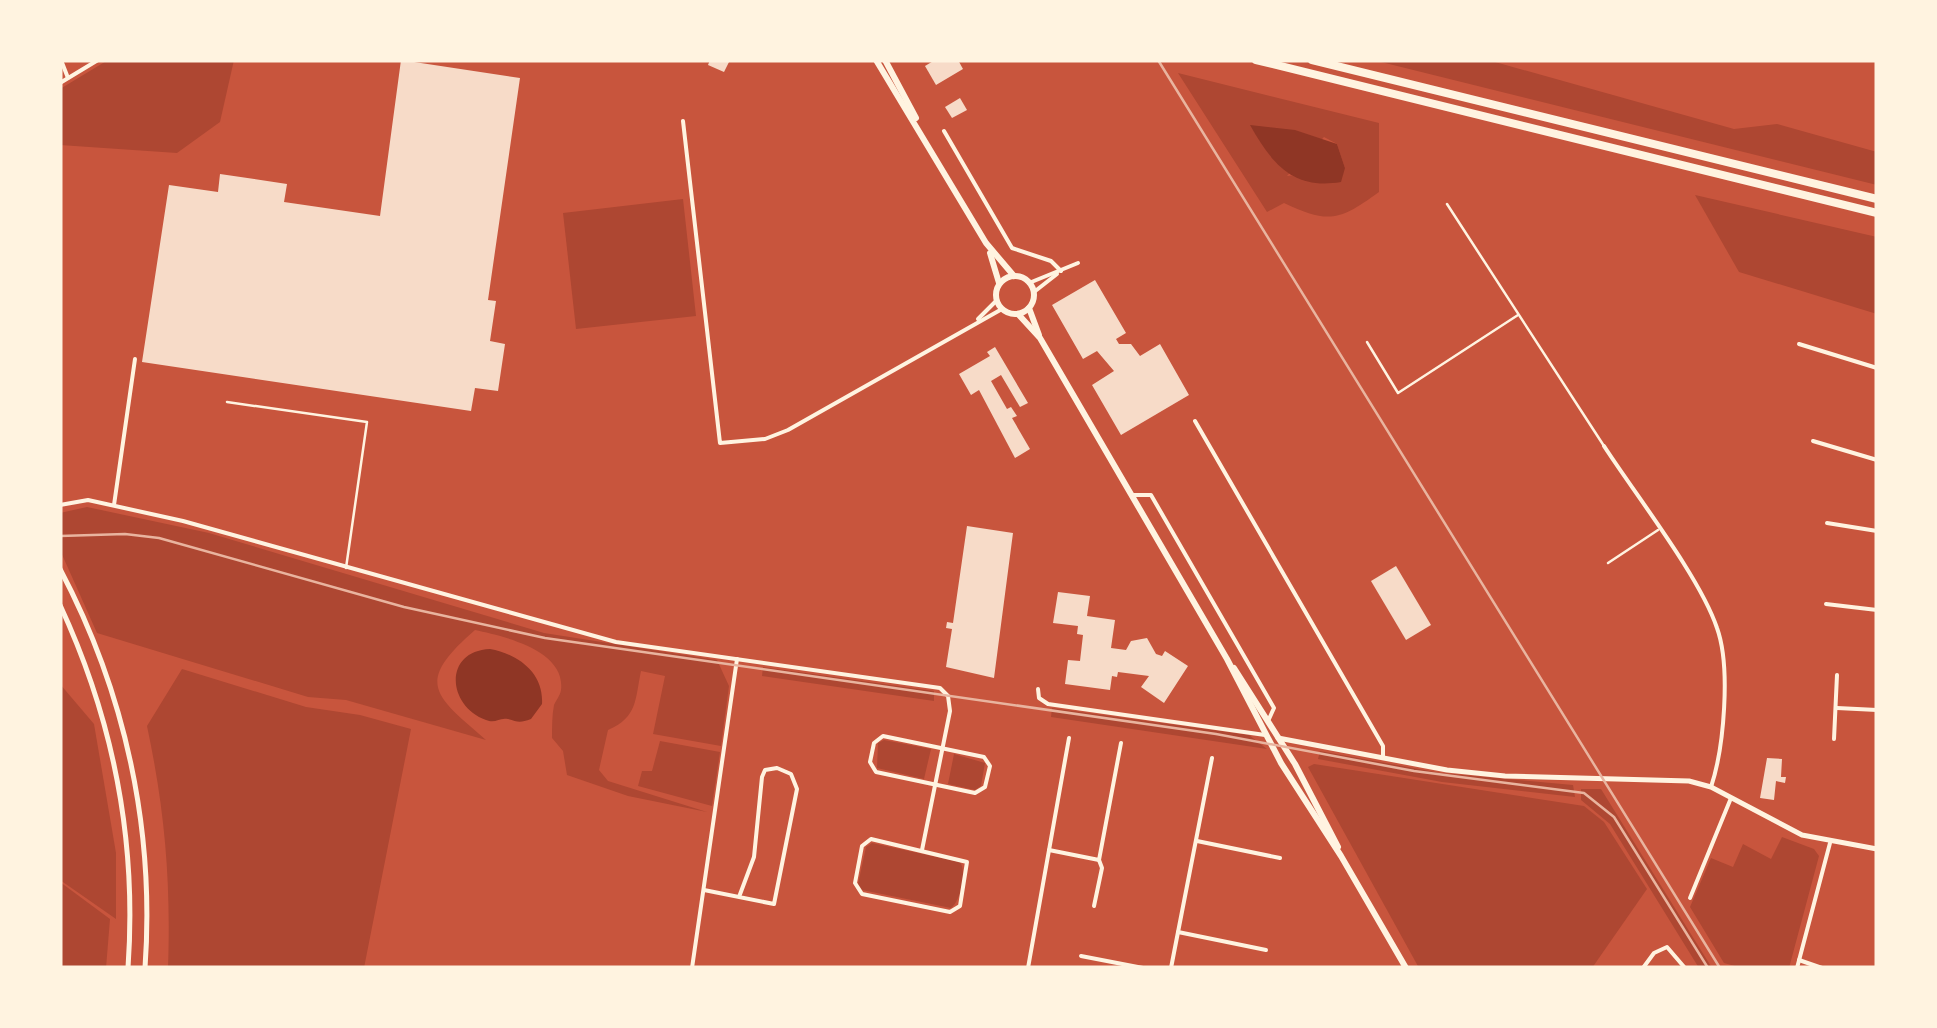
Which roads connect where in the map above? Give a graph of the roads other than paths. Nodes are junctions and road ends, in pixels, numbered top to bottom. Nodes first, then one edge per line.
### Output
1 (60, 60) edge
2 (98, 60) edge
3 (876, 60) edge
4 (885, 60) edge
5 (1256, 60) edge
6 (1312, 60) edge
7 (68, 78) junction
8 (60, 82) edge
9 (683, 121) dead end
10 (944, 131) dead end
11 (923, 133) junction
12 (1877, 199) edge
13 (1447, 204) dead end
14 (1877, 212) edge
15 (986, 243) junction
16 (1078, 263) dead end
17 (1061, 271) junction
18 (1014, 276) junction
19 (1000, 283) junction
20 (1029, 283) junction
21 (1034, 292) junction
22 (996, 301) junction
23 (1029, 308) junction
24 (1002, 309) junction
25 (1018, 314) junction
26 (1519, 315) junction
27 (977, 320) junction
28 (1040, 338) junction
29 (1367, 342) dead end
30 (1799, 344) dead end
31 (136, 359) dead end
32 (1877, 368) edge
33 (227, 402) dead end
34 (1195, 422) dead end
35 (1813, 441) dead end
36 (1604, 446) joint
37 (1877, 460) edge
38 (1132, 495) junction
39 (60, 505) edge
40 (114, 506) junction
41 (1827, 523) dead end
42 (1658, 530) junction
43 (1877, 531) edge
44 (1608, 563) dead end
45 (346, 568) junction
46 (60, 569) edge
47 (1826, 604) dead end
48 (60, 605) edge
49 (1877, 610) edge
50 (737, 659) junction
51 (1227, 660) junction
52 (1837, 675) dead end
53 (1038, 689) dead end
54 (1835, 708) junction
55 (1877, 710) edge
56 (1268, 718) junction
57 (1265, 735) junction
58 (1068, 738) dead end
59 (1280, 738) junction
60 (1834, 739) dead end
61 (1121, 743) dead end
62 (944, 748) junction
63 (1212, 758) dead end
64 (1383, 758) junction
65 (936, 785) junction
66 (1711, 788) junction
67 (1731, 798) junction
68 (1195, 840) junction
69 (1830, 843) junction
70 (1877, 847) edge
71 (922, 850) junction
72 (1049, 850) junction
73 (1342, 856) junction
74 (1280, 858) dead end
75 (1099, 860) junction
76 (704, 890) junction
77 (739, 897) junction
78 (1690, 898) dead end
79 (1094, 906) dead end
80 (1178, 932) junction
81 (1266, 950) dead end
82 (1081, 956) dead end
83 (1798, 960) junction
84 (128, 968) edge
85 (145, 968) edge
86 (692, 968) edge
87 (1028, 968) edge
88 (1143, 968) edge
89 (1171, 968) edge
90 (1406, 968) edge
91 (1644, 968) edge
92 (1685, 968) edge
93 (1796, 968) edge
94 (1822, 968) edge

1 - 7 street
2 - 7 street
3 - 11 main road
4 - 11 main road
5 - 14 highway
6 - 12 highway
7 - 8 street
9 - 27 street
10 - 17 street
11 - 15 main road
13 - 26 lane
15 - 18 main road
15 - 19 main road
16 - 17 street
17 - 20 street
17 - 21 street
18 - 19 main road
18 - 20 main road
19 - 22 main road
20 - 21 main road
21 - 23 main road
22 - 24 main road
22 - 27 street
23 - 25 main road
23 - 28 main road
24 - 25 main road
24 - 27 street
25 - 28 main road
26 - 29 lane
26 - 36 lane
28 - 38 main road
30 - 32 street
31 - 40 street
33 - 45 lane
34 - 64 street
35 - 37 street
36 - 42 street
38 - 51 main road
38 - 56 street
39 - 40 street
40 - 45 street
41 - 43 street
42 - 44 lane
42 - 66 street
45 - 50 street
46 - 85 street
47 - 49 street
48 - 84 street
50 - 62 street
50 - 76 street
51 - 56 main road
51 - 57 main road
52 - 54 street
53 - 57 street
54 - 55 street
54 - 60 street
56 - 59 main road
57 - 59 street
57 - 73 main road
58 - 72 street
59 - 64 street
59 - 73 main road
61 - 75 street
62 - 65 street
62 - 65 street
62 - 65 street
63 - 68 street
64 - 66 street
65 - 71 street
66 - 67 street
67 - 69 street
67 - 78 street
68 - 74 street
68 - 80 street
69 - 70 street
69 - 83 street
71 - 71 street
72 - 75 street
72 - 87 street
73 - 90 main road
75 - 79 street
76 - 77 street
76 - 86 street
77 - 77 street
80 - 81 street
80 - 89 street
82 - 88 street
83 - 93 street
83 - 94 street
91 - 92 street

